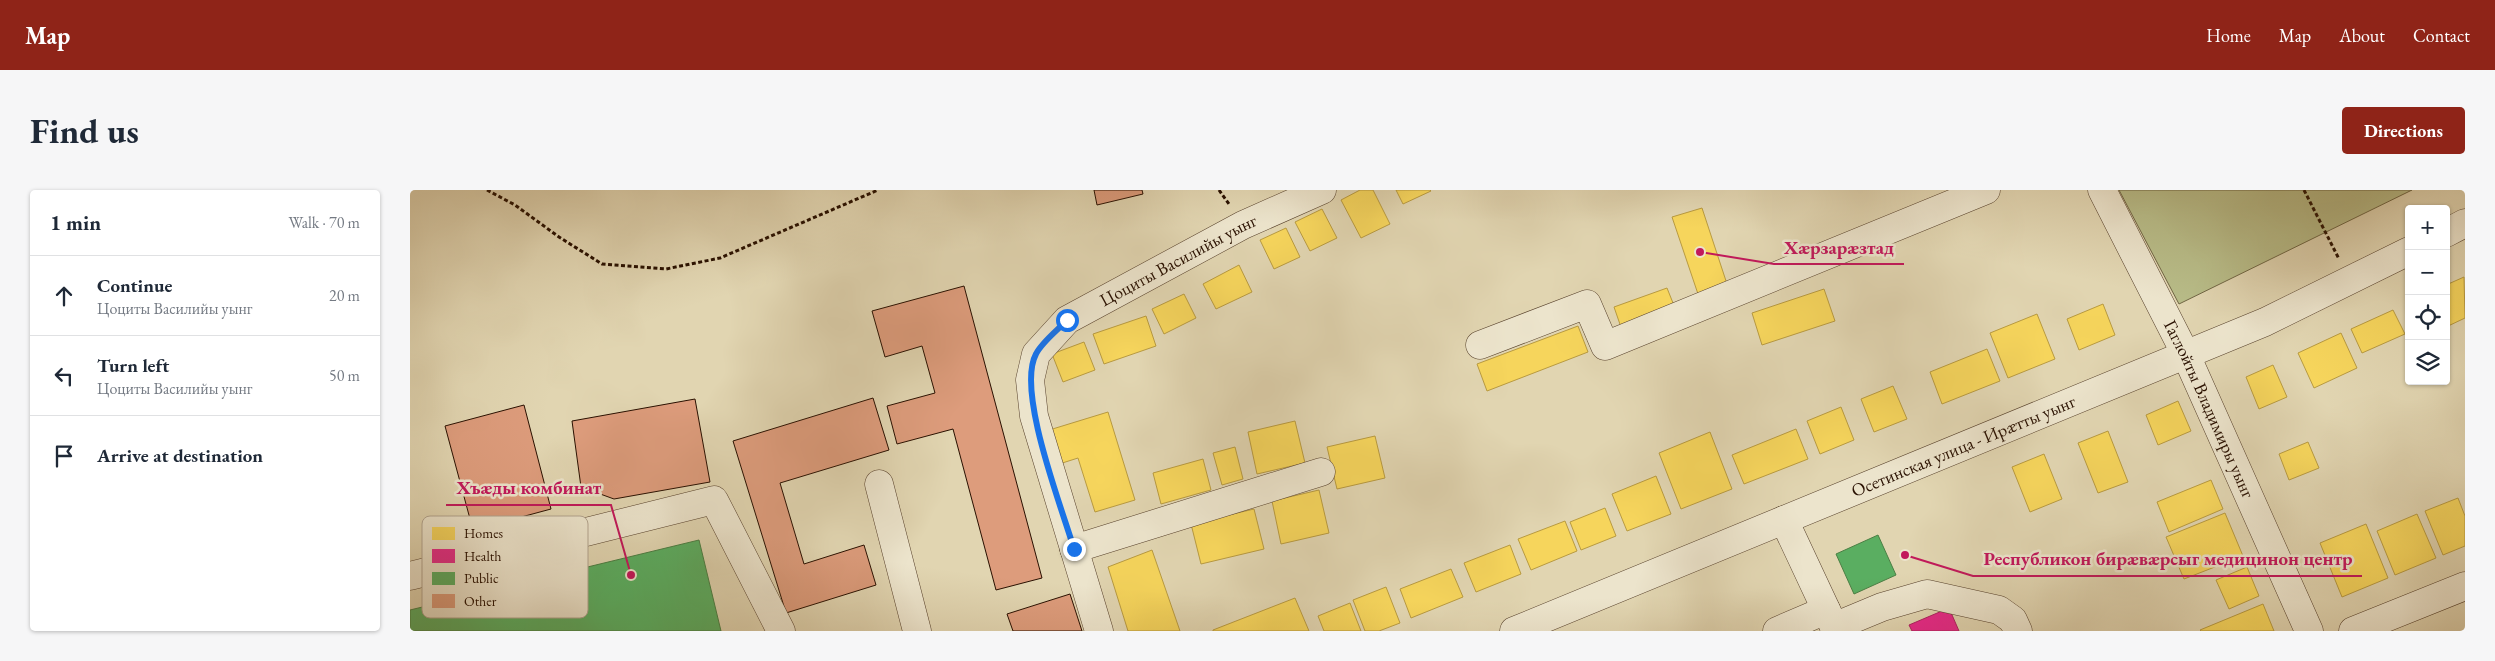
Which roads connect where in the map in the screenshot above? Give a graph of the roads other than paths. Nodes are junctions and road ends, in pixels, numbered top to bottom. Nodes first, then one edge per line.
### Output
1 (1322, 190) edge
2 (1986, 190) edge
3 (2102, 190) edge
4 (2465, 224) edge
5 (2450, 231) edge
6 (2405, 253) edge
7 (1480, 345) dead end
8 (2186, 355) junction
9 (1321, 472) dead end
10 (879, 484) dead end
11 (1784, 520) junction
12 (588, 532) edge
13 (1074, 549) junction
14 (2465, 586) edge
15 (1875, 621) edge
16 (1832, 623) edge
17 (781, 631) edge
18 (916, 631) edge
19 (1099, 631) edge
20 (1514, 631) edge
21 (1777, 631) edge
22 (2018, 631) edge
23 (2309, 631) edge
24 (2353, 631) edge

1 - 13 street, Цоциты Василийы уынг
2 - 7 street
3 - 8 street, Гаглойты Владимиры уынг
4 - 5 street
6 - 8 street, Осетинская улица - Ирæтты уынг
8 - 11 street, Осетинская улица - Ирæтты уынг
8 - 23 street, Гаглойты Владимиры уынг
9 - 13 street
10 - 18 street
11 - 16 street
11 - 20 street, Осетинская улица - Ирæтты уынг
12 - 17 street
13 - 19 street, Цоциты Василийы уынг
14 - 24 street
15 - 16 street
15 - 22 street
16 - 21 street

